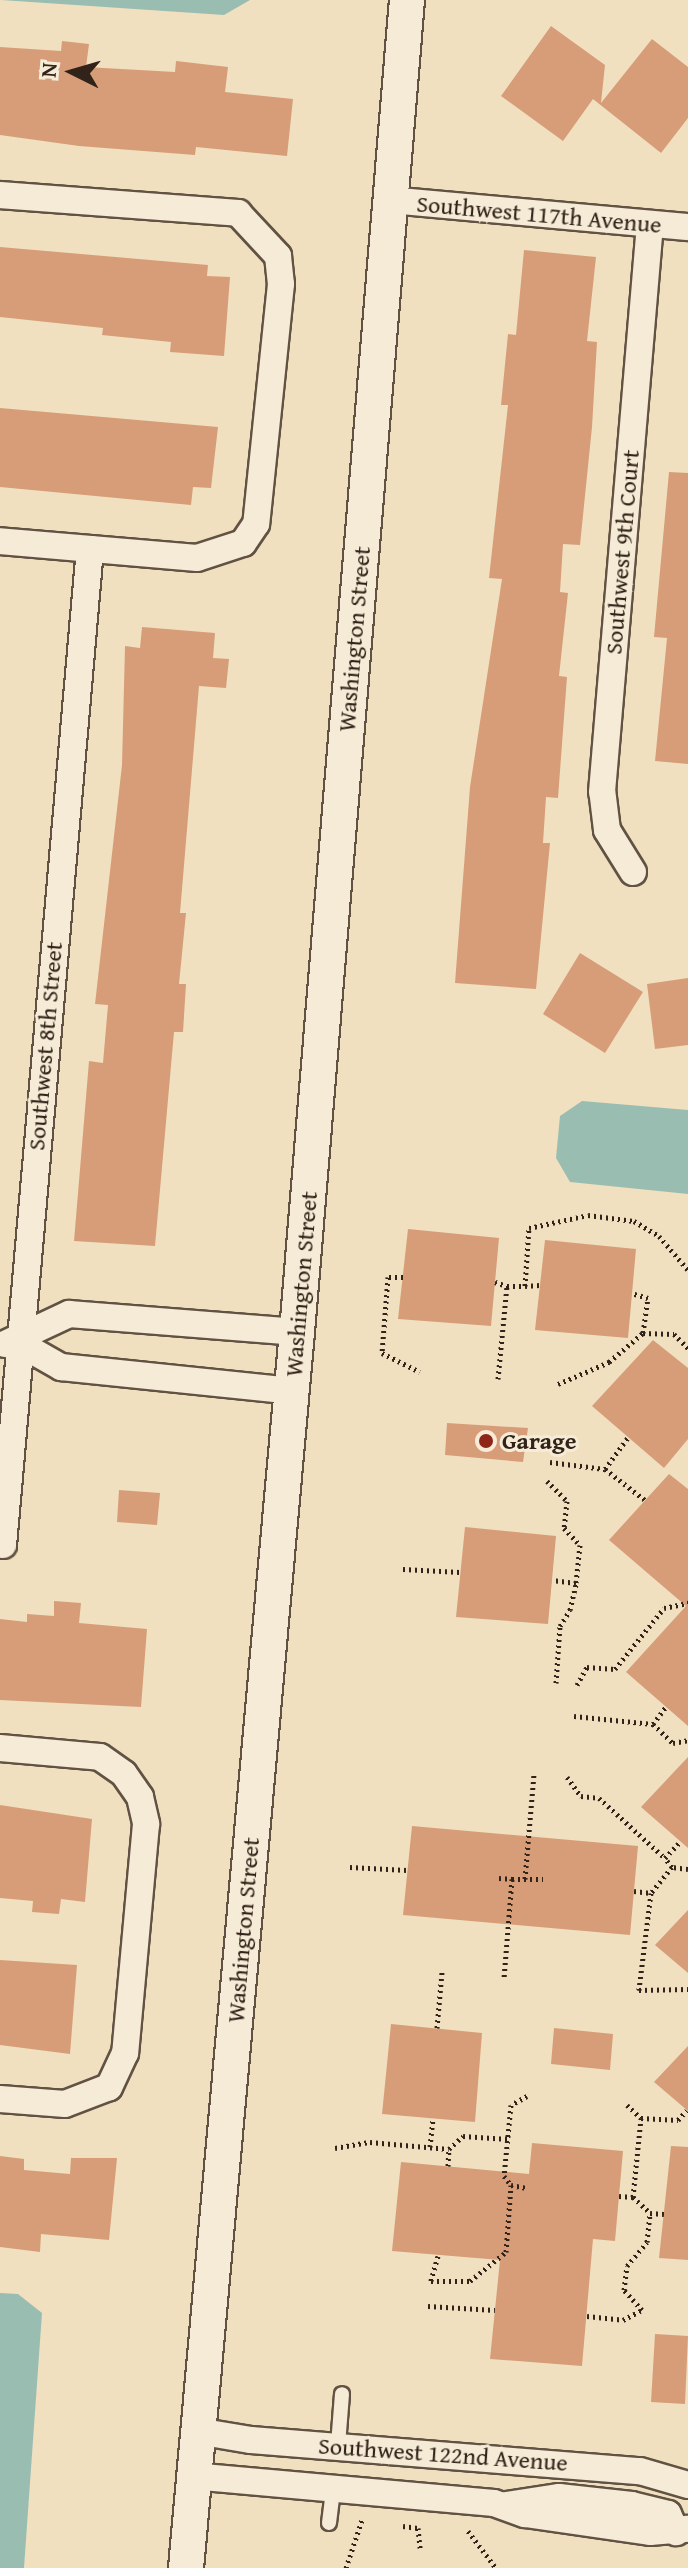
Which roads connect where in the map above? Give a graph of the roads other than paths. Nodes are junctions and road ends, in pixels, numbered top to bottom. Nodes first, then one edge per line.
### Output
1 (407, 0) edge
2 (0, 195) edge
3 (390, 200) junction
4 (650, 224) junction
5 (688, 227) edge
6 (0, 541) edge
7 (90, 549) junction
8 (633, 872) dead end
9 (297, 1332) junction
10 (9, 1344) edge
11 (292, 1391) junction
12 (3, 1545) dead end
13 (0, 1748) edge
14 (0, 2099) edge
15 (342, 2394) dead end
16 (197, 2431) junction
17 (338, 2445) junction
18 (192, 2476) junction
19 (688, 2485) edge
20 (333, 2489) junction
21 (329, 2523) dead end
22 (682, 2530) edge
23 (186, 2568) edge

1 - 3 street, Washington Street
2 - 7 street
3 - 4 street, Southwest 117th Avenue
3 - 9 street, Washington Street
4 - 5 street, Southwest 117th Avenue
4 - 8 street, Southwest 9th Court
6 - 7 street
7 - 10 street, Southwest 8th Street
9 - 10 street
9 - 11 street, Washington Street
10 - 11 street
10 - 12 street, Southwest 8th Street
11 - 16 street, Washington Street
13 - 14 street
15 - 17 lane
16 - 17 street, Southwest 122nd Avenue
16 - 18 street, Washington Street
17 - 19 street, Southwest 122nd Avenue
17 - 20 street
18 - 20 street, Southwest 122nd Avenue
18 - 23 street, Washington Street
20 - 21 lane
20 - 22 street, Southwest 122nd Avenue

